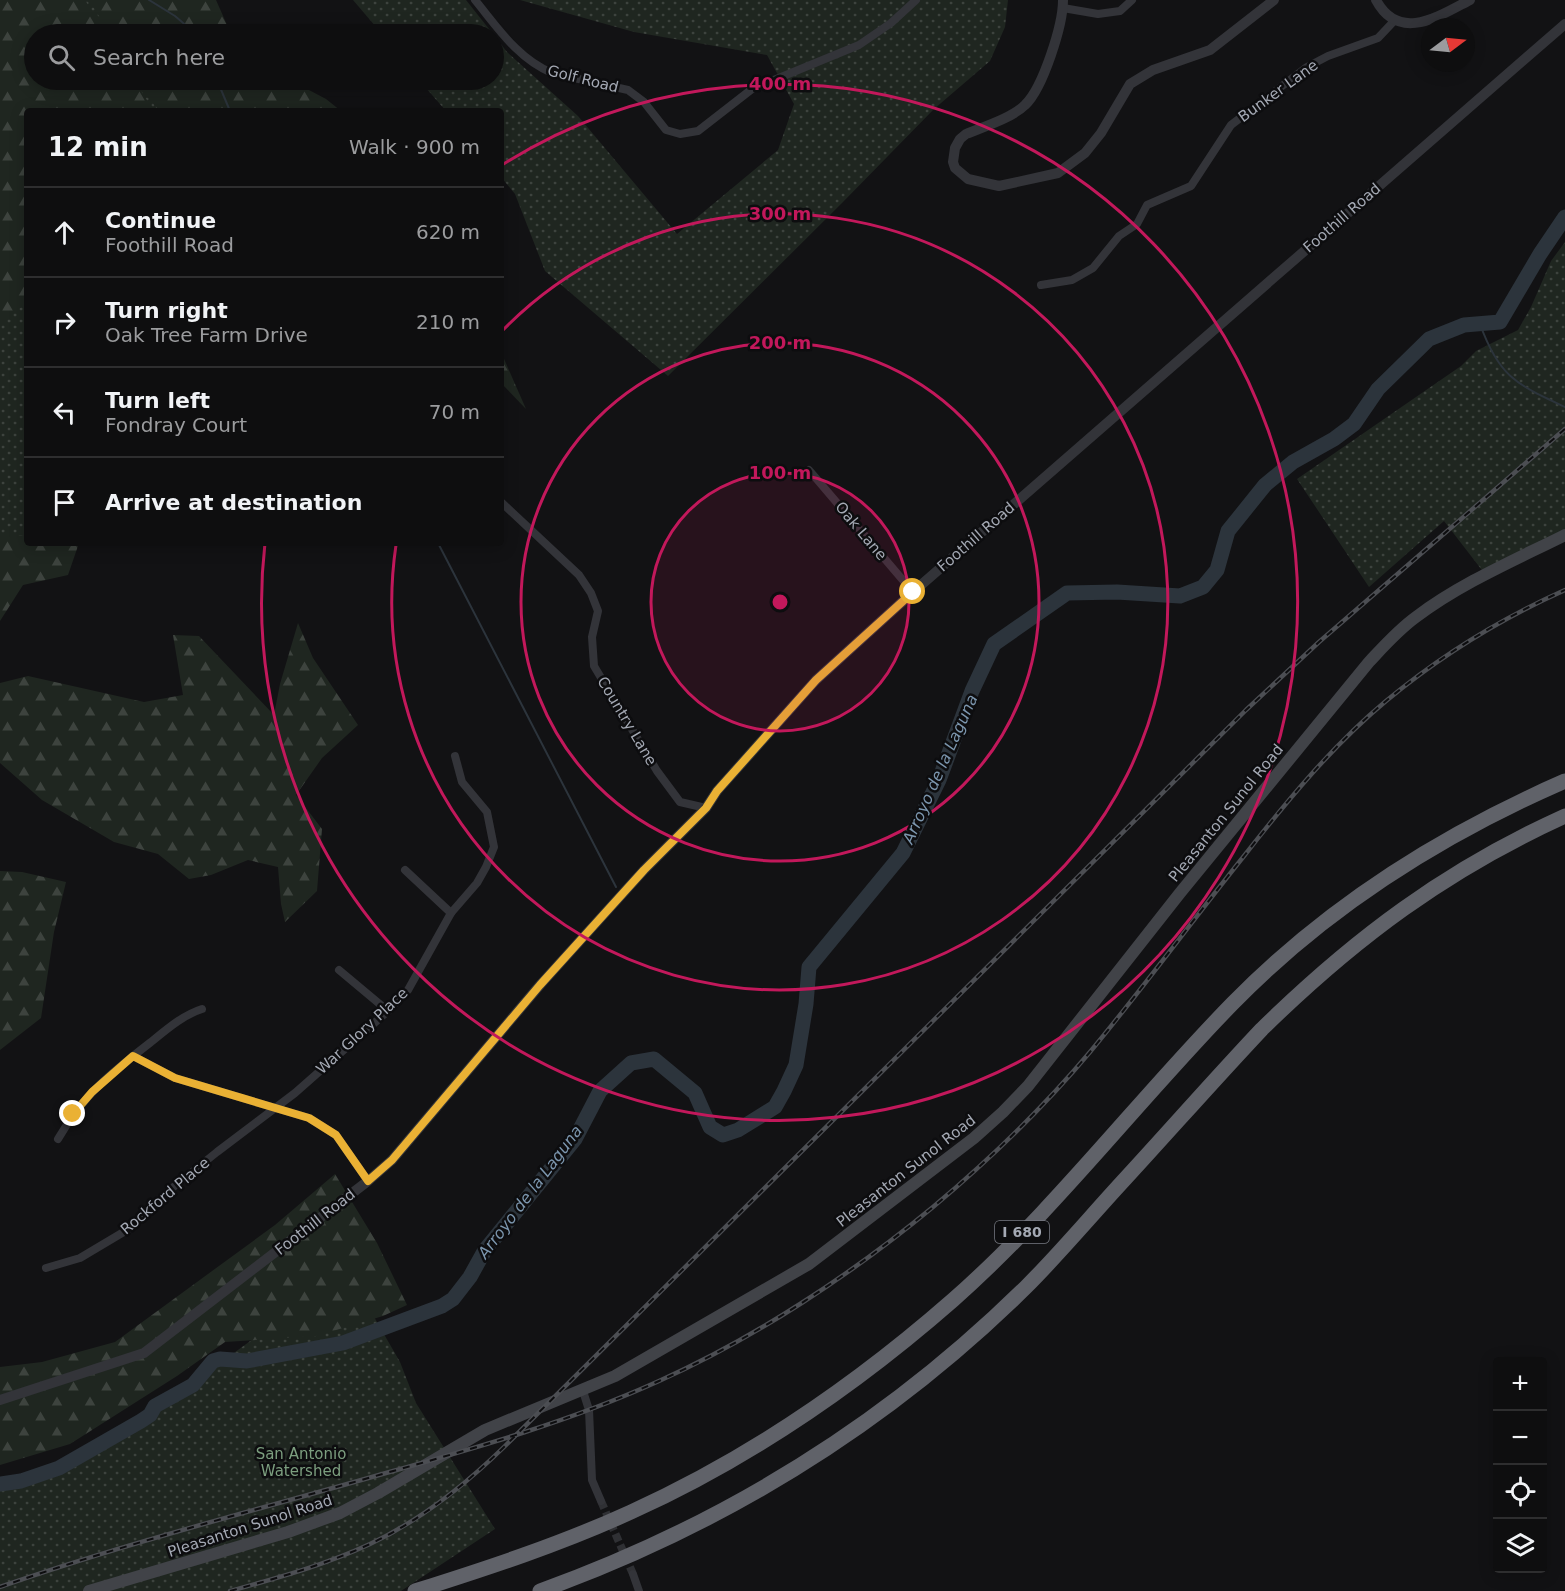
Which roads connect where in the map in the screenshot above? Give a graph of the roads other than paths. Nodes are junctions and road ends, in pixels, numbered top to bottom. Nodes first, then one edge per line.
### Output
1 (474, 0) edge
2 (916, 0) edge
3 (1132, 0) edge
4 (1274, 0) edge
5 (1376, 0) edge
6 (1470, 0) edge
7 (1063, 4) edge
8 (1395, 20) junction
9 (494, 24) edge
10 (1565, 24) edge
11 (504, 35) edge
12 (1041, 285) dead end
13 (809, 470) dead end
14 (504, 505) edge
15 (1565, 535) edge
16 (913, 592) junction
17 (455, 756) dead end
18 (1565, 781) edge
19 (706, 808) junction
20 (1565, 816) edge
21 (405, 870) dead end
22 (451, 913) junction
23 (339, 970) dead end
24 (202, 1009) dead end
25 (387, 1011) junction
26 (133, 1056) junction
27 (276, 1108) junction
28 (58, 1139) dead end
29 (368, 1181) junction
30 (46, 1268) dead end
31 (582, 1391) junction
32 (0, 1400) edge
33 (601, 1501) tunnel mouth
34 (633, 1574) tunnel mouth
35 (89, 1591) edge
36 (416, 1591) edge
37 (540, 1591) edge
38 (639, 1591) edge

1 - 9 street, Golf Road
2 - 11 street, Golf Road
3 - 7 street
4 - 7 street
5 - 8 street
6 - 8 street
8 - 12 street, Bunker Lane
10 - 16 street, Foothill Road
13 - 16 street, Oak Lane
14 - 19 street, Country Lane
15 - 31 main road, Pleasanton Sunol Road
16 - 19 street, Foothill Road
17 - 22 street, War Glory Place
18 - 36 highway, I 680
19 - 29 street, Foothill Road
20 - 37 highway, I 680
21 - 22 street
22 - 25 street, War Glory Place
23 - 25 street
24 - 26 street
25 - 27 street, War Glory Place
26 - 27 street
26 - 28 street
27 - 29 street
27 - 30 street, Rockford Place
29 - 32 street, Foothill Road
31 - 33 street
31 - 35 main road, Pleasanton Sunol Road
34 - 38 street

